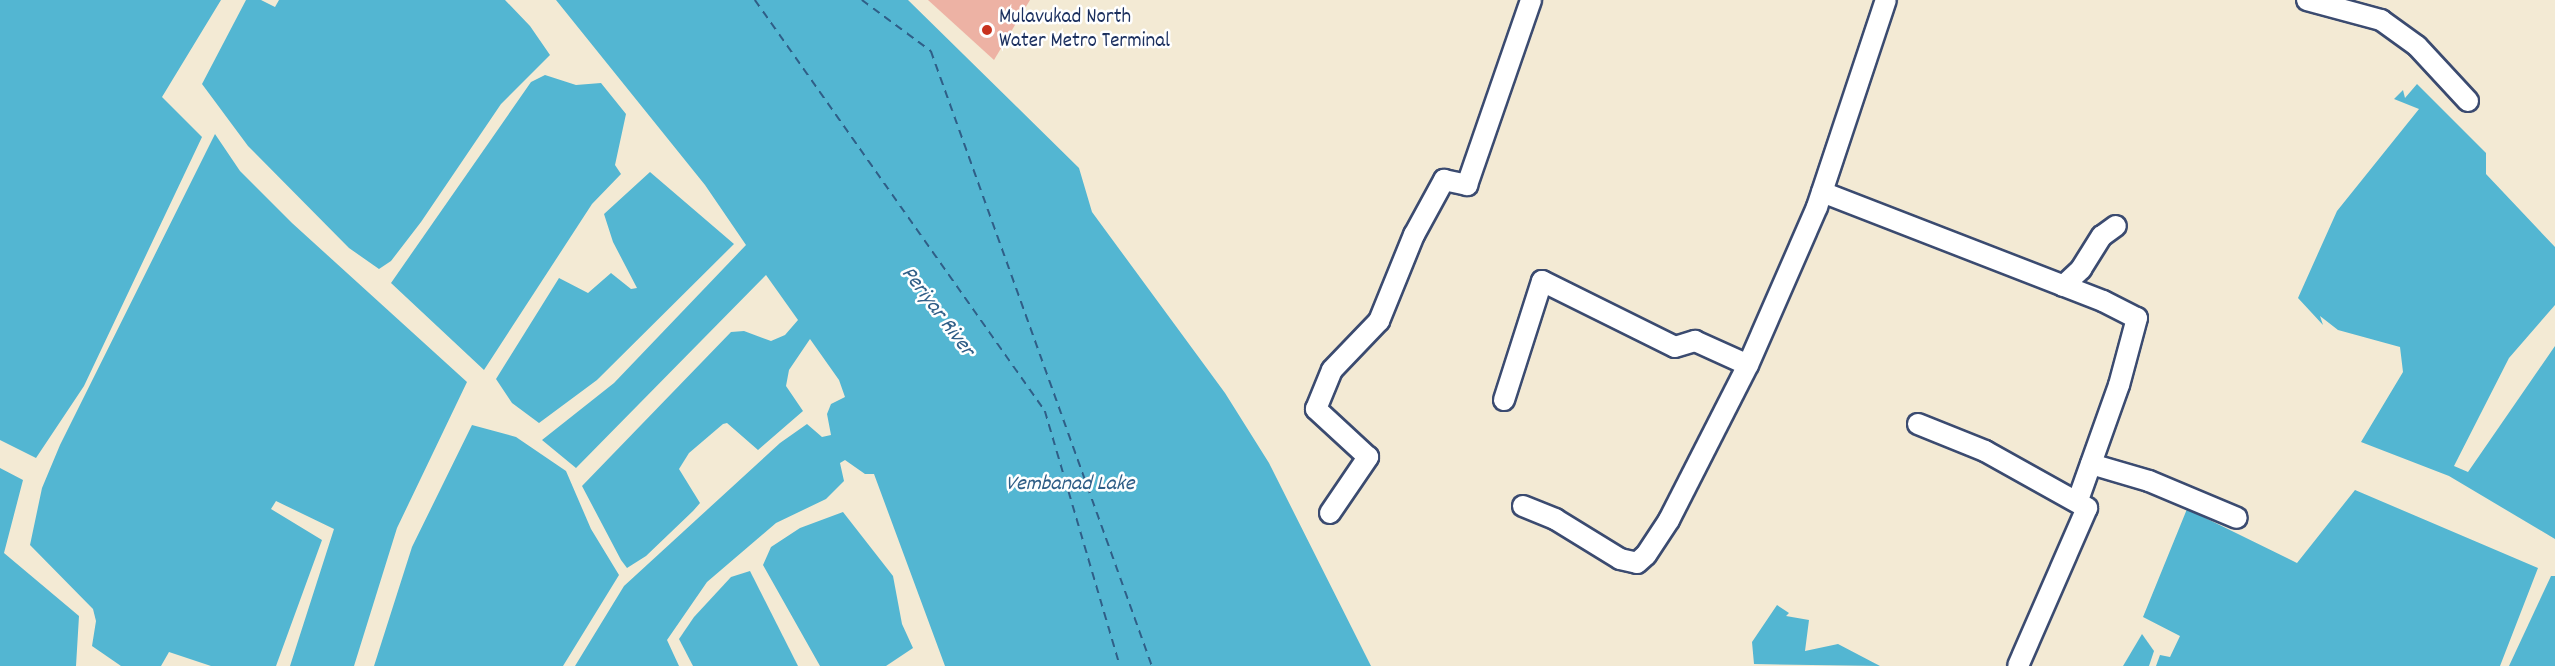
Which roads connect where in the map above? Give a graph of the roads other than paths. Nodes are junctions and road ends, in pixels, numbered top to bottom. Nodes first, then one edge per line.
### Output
1 (1531, 0) edge
2 (1886, 0) edge
3 (2307, 0) edge
4 (2468, 101) dead end
5 (1822, 192) junction
6 (2116, 226) dead end
7 (2063, 286) junction
8 (1748, 365) junction
9 (1504, 400) dead end
10 (1918, 423) dead end
11 (2091, 464) junction
12 (2078, 500) junction
13 (1523, 506) dead end
14 (1330, 513) dead end
15 (2237, 518) dead end
16 (2018, 666) edge

1 - 14 street
2 - 5 street
3 - 4 street
5 - 7 street
5 - 8 street
6 - 7 street
7 - 11 street
8 - 9 street
8 - 13 street
10 - 12 street
11 - 12 street
11 - 15 street
12 - 16 street

